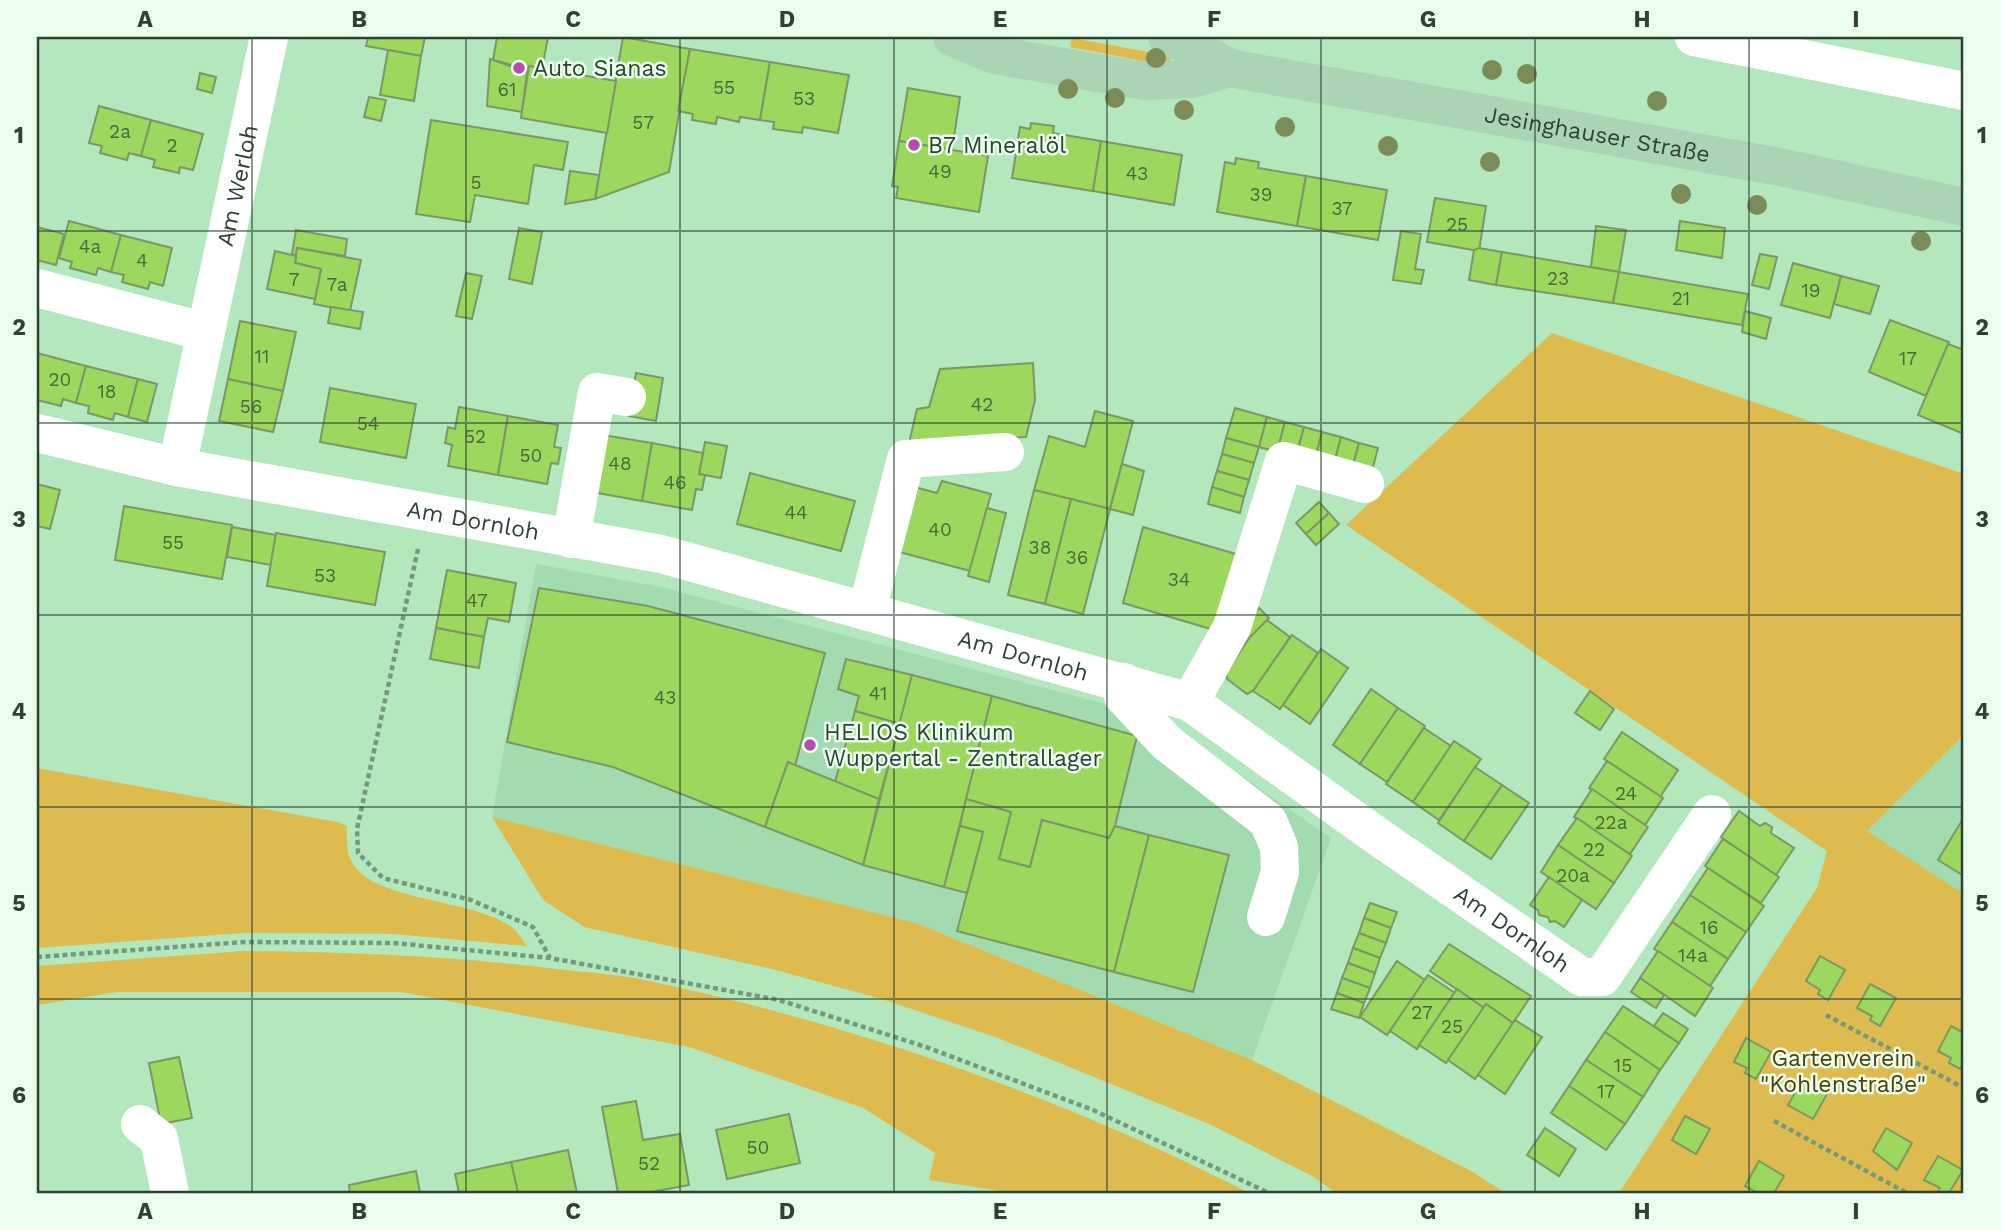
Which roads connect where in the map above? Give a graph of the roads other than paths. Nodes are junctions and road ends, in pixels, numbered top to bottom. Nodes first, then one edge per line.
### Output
1 (269, 37) edge
2 (951, 37) edge
3 (1167, 37) edge
4 (1694, 37) edge
5 (1229, 68) junction
6 (1964, 90) edge
7 (1964, 207) edge
8 (37, 288) edge
9 (206, 332) junction
10 (627, 397) dead end
11 (37, 433) edge
12 (1005, 452) dead end
13 (177, 467) junction
14 (1365, 484) dead end
15 (571, 539) junction
16 (867, 610) junction
17 (1124, 682) junction
18 (1190, 702) junction
19 (1712, 814) dead end
20 (1266, 917) dead end
21 (140, 1124) dead end
22 (170, 1193) edge

1 - 9 street, Am Werloh
2 - 5 main road, Jesinghauser Straße
3 - 5 main road, Jesinghauser Straße
4 - 6 street
5 - 7 main road, Jesinghauser Straße
8 - 9 street
9 - 13 street, Am Werloh
10 - 15 street
11 - 13 street
12 - 16 street
13 - 15 street, Am Dornloh
14 - 18 street
15 - 16 street, Am Dornloh
16 - 17 street, Am Dornloh
17 - 18 street, Am Dornloh
17 - 20 street
18 - 19 street, Am Dornloh
21 - 22 street

